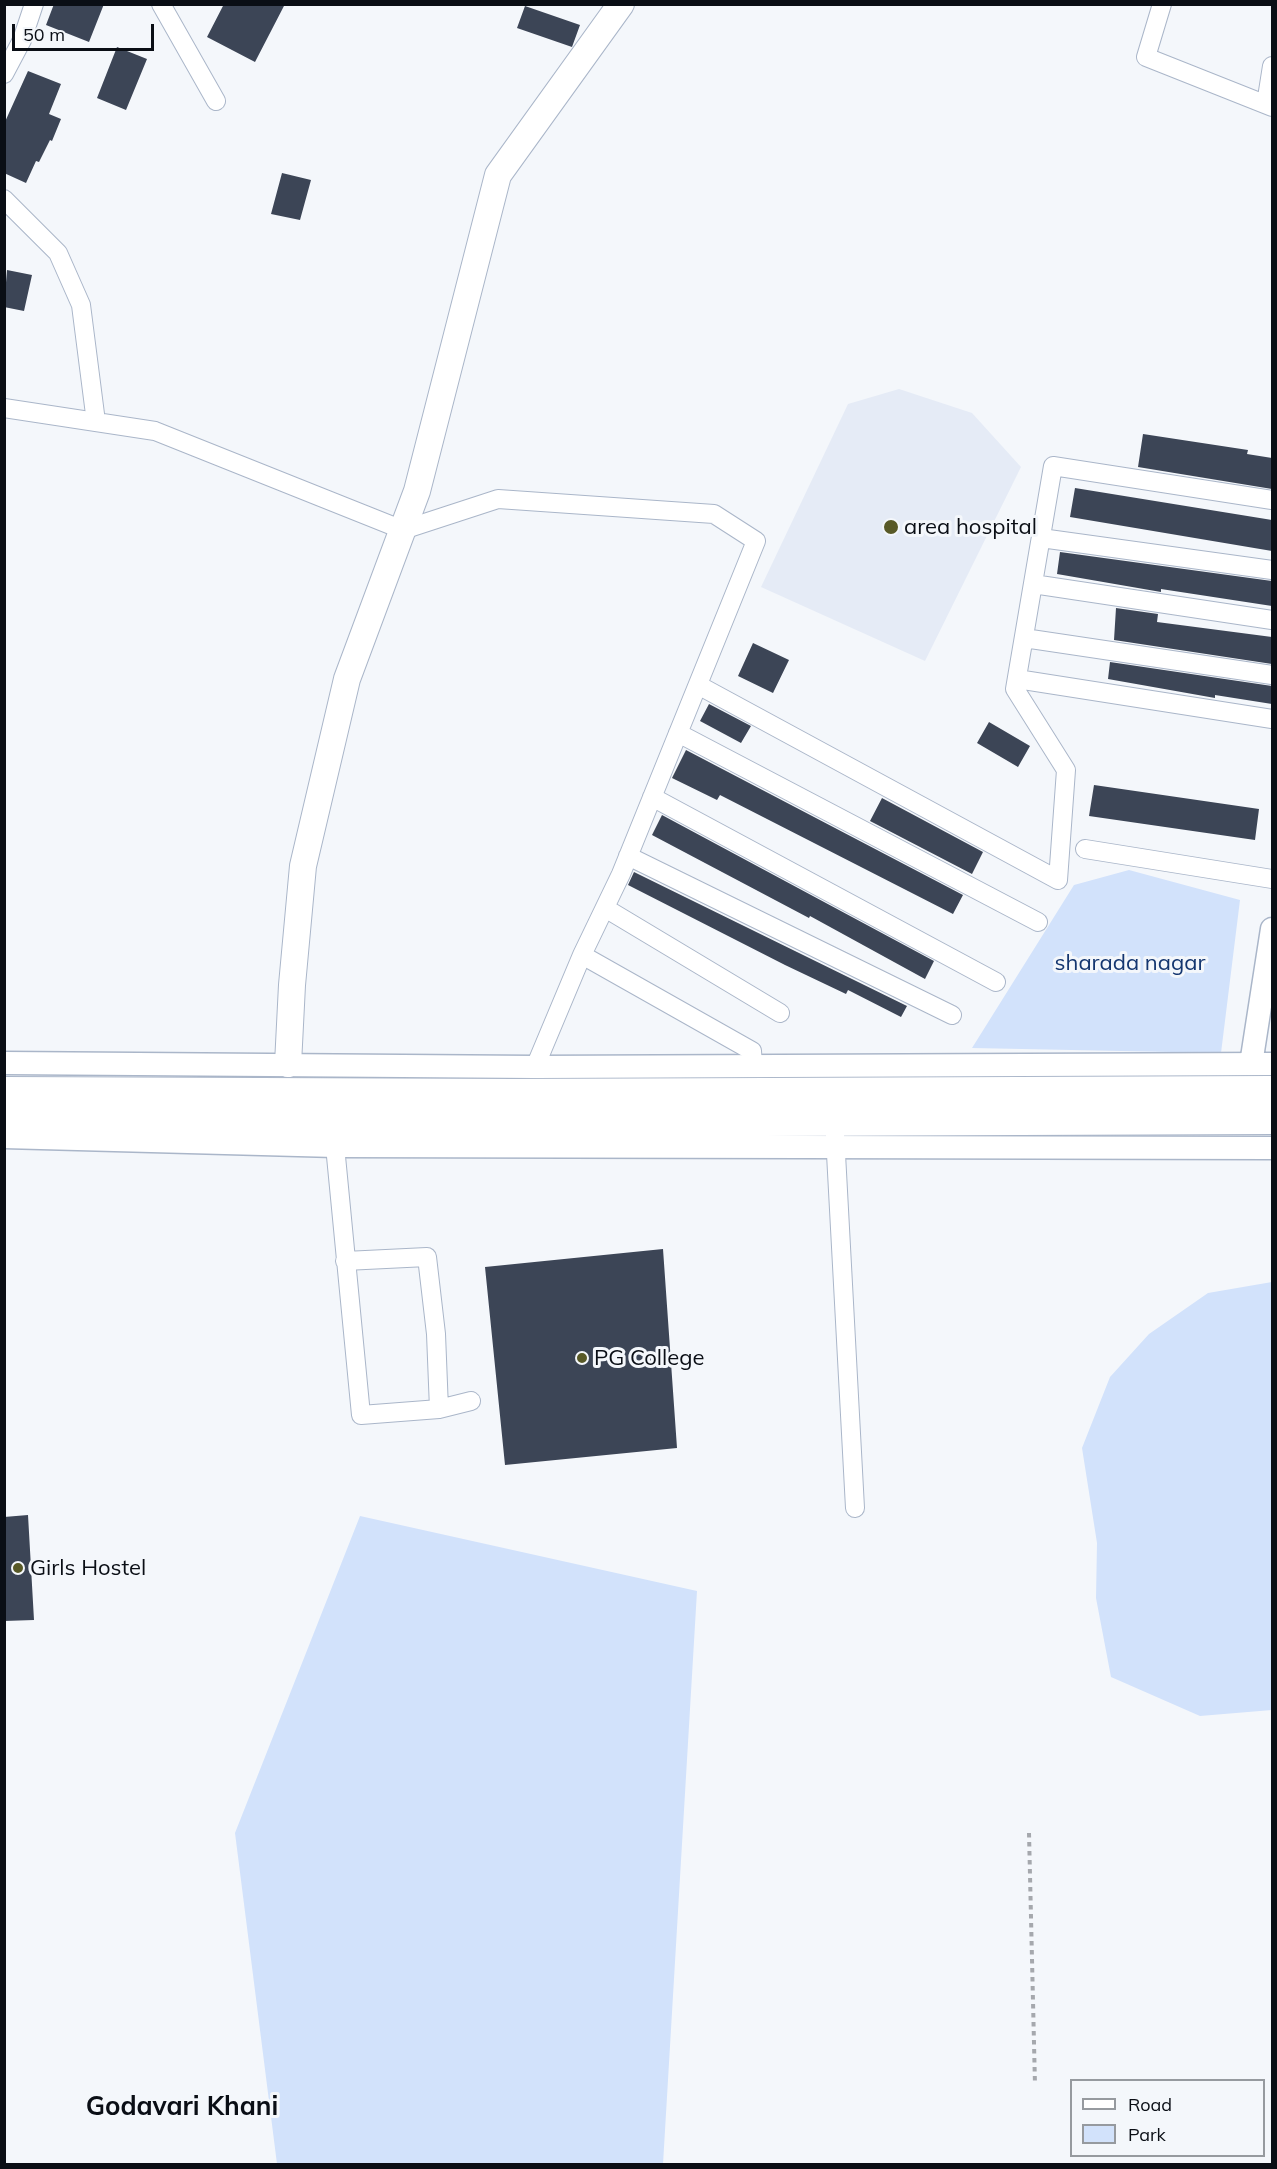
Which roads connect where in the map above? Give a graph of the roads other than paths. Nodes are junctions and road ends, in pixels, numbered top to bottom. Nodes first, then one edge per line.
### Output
1 (34, 4) edge
2 (161, 4) edge
3 (621, 4) edge
4 (1162, 4) edge
5 (1272, 66) edge
6 (4, 74) edge
7 (216, 101) dead end
8 (1269, 106) edge
9 (4, 199) edge
10 (4, 408) edge
11 (96, 422) junction
12 (1272, 500) edge
13 (403, 530) junction
14 (1041, 538) junction
15 (1272, 570) edge
16 (1033, 584) junction
17 (1272, 620) edge
18 (1024, 638) junction
19 (1272, 675) edge
20 (1017, 679) junction
21 (698, 685) junction
22 (1272, 719) edge
23 (678, 733) junction
24 (652, 797) junction
25 (1085, 849) dead end
26 (628, 856) junction
27 (1272, 879) edge
28 (605, 908) junction
29 (1038, 922) dead end
30 (1272, 929) edge
31 (582, 956) junction
32 (996, 982) dead end
33 (780, 1013) dead end
34 (952, 1015) dead end
35 (4, 1063) edge
36 (288, 1064) junction
37 (1262, 1064) edge
38 (753, 1065) junction
39 (535, 1067) junction
40 (1272, 1091) edge
41 (207, 1105) junction
42 (248, 1119) junction
43 (1272, 1119) edge
44 (6, 1121) edge
45 (835, 1135) junction
46 (335, 1146) junction
47 (1272, 1148) edge
48 (345, 1261) junction
49 (471, 1401) dead end
50 (439, 1409) junction
51 (855, 1508) dead end

1 - 6 street
2 - 7 street
3 - 13 main road
4 - 8 street
5 - 8 street
9 - 11 street
10 - 11 street
11 - 13 street
12 - 14 street
13 - 21 street
13 - 36 main road
14 - 15 street
14 - 16 street
16 - 17 street
16 - 18 street
18 - 19 street
18 - 20 street
20 - 21 street
20 - 22 street
21 - 23 street
23 - 24 street
23 - 29 street
24 - 26 street
24 - 32 street
25 - 27 street
26 - 28 street
26 - 34 street
28 - 31 street
28 - 33 street
30 - 37 street
31 - 38 street
31 - 39 street
35 - 41 street
36 - 39 street
36 - 41 street
37 - 38 street
38 - 39 street
40 - 42 highway
41 - 42 highway
41 - 44 highway
41 - 44 street
42 - 45 highway
42 - 46 street
43 - 45 highway
45 - 46 street
45 - 47 street
45 - 51 street
46 - 48 street
48 - 50 street
48 - 50 street
49 - 50 street

